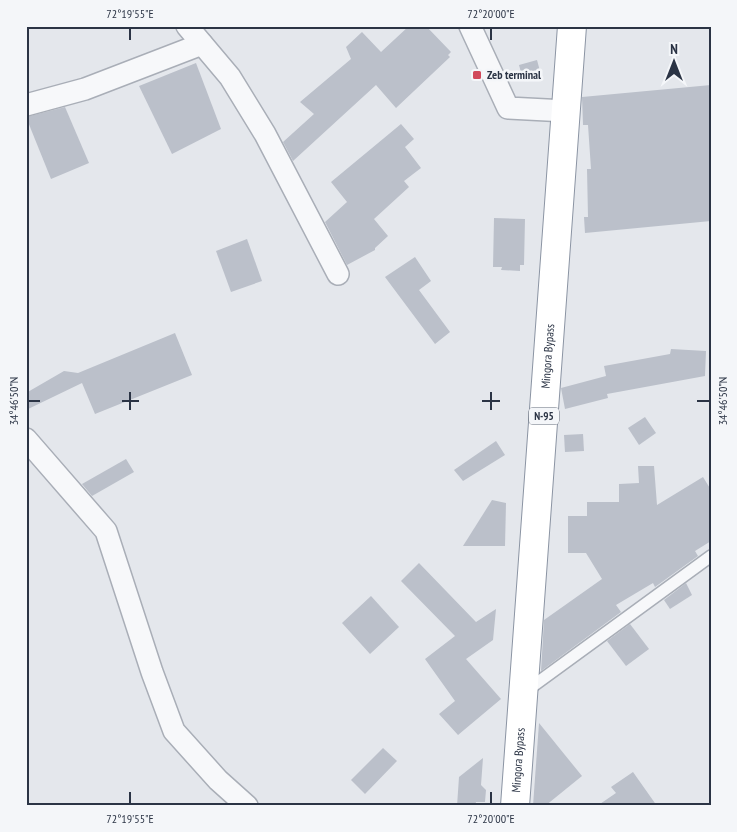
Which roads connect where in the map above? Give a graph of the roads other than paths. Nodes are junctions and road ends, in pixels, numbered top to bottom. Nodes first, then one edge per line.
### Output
1 (187, 26) edge
2 (470, 26) edge
3 (572, 26) edge
4 (202, 44) junction
5 (26, 105) edge
6 (566, 110) junction
7 (338, 274) dead end
8 (26, 438) edge
9 (711, 556) edge
10 (524, 692) junction
11 (247, 806) edge
12 (515, 806) edge

1 - 4 street
2 - 6 street
3 - 6 highway, Mingora Bypass / N-95
4 - 5 street
4 - 7 street
6 - 10 highway, Mingora Bypass / N-95
8 - 11 street
9 - 10 lane
10 - 12 highway, Mingora Bypass / N-95

